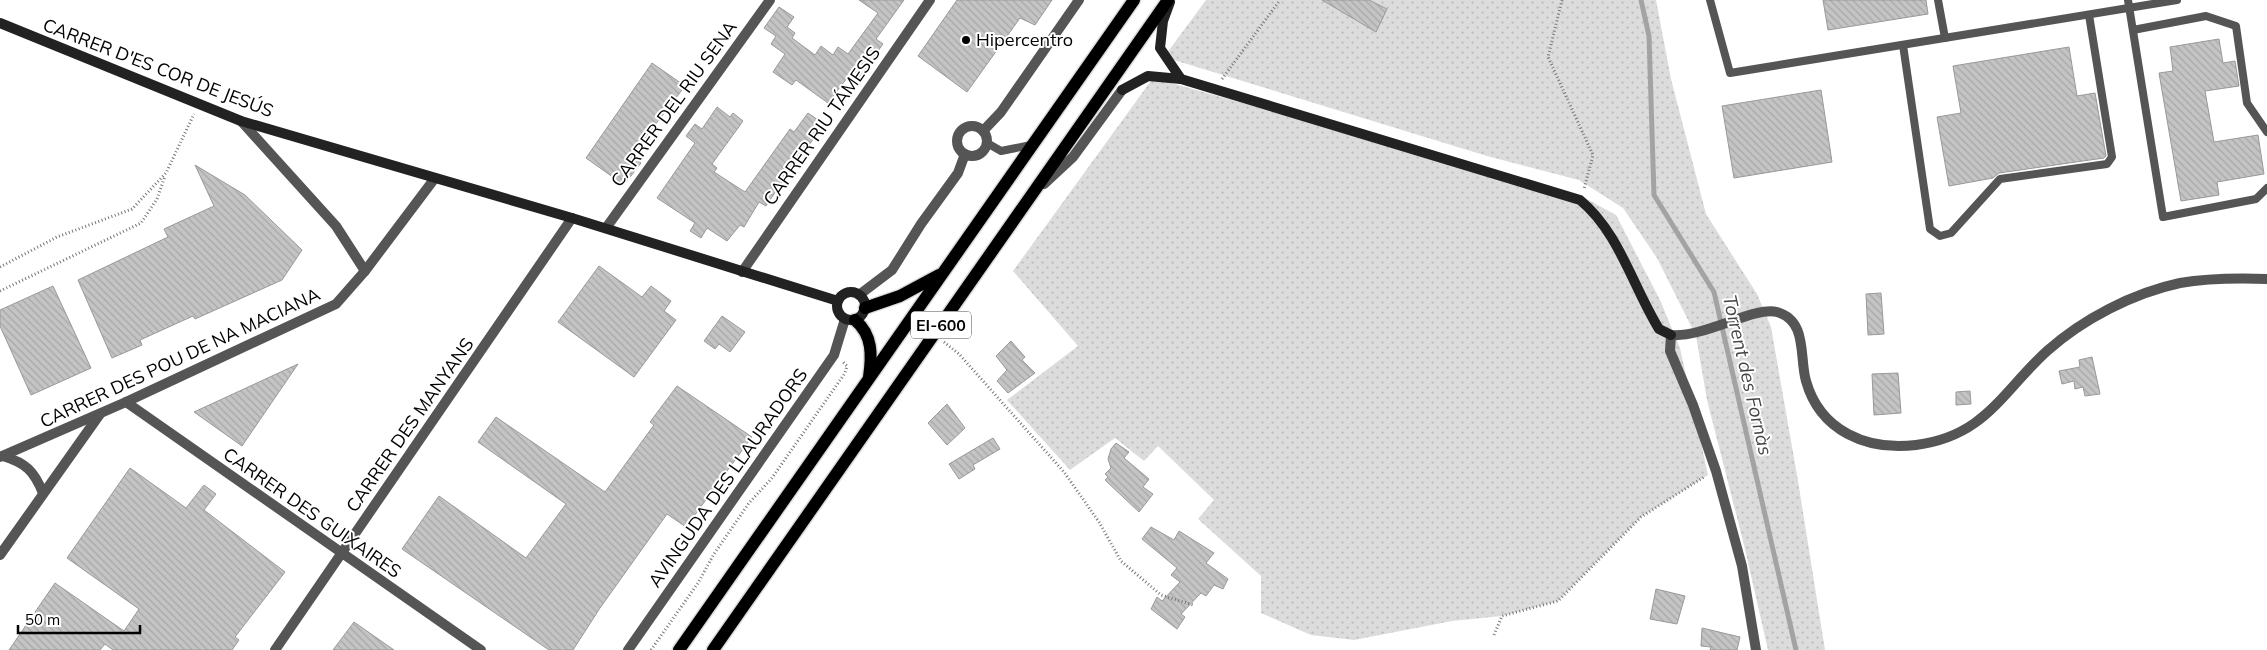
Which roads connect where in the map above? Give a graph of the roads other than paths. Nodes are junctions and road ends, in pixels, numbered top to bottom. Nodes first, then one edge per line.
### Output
1 (770, 0) edge
2 (930, 0) edge
3 (1079, 0) edge
4 (1134, 0) edge
5 (1169, 0) edge
6 (1710, 0) edge
7 (1938, 0) edge
8 (2176, 0) edge
9 (2128, 4) edge
10 (2089, 15) junction
11 (0, 23) edge
12 (2133, 30) junction
13 (1945, 38) junction
14 (1902, 45) junction
15 (1181, 79) junction
16 (241, 121) junction
17 (983, 131) junction
18 (2267, 132) edge
19 (987, 143) junction
20 (1033, 144) junction
21 (965, 154) junction
22 (435, 178) junction
23 (2267, 188) edge
24 (1032, 194) junction
25 (572, 218) junction
26 (606, 228) junction
27 (365, 271) junction
28 (742, 272) junction
29 (943, 273) junction
30 (2267, 279) edge
31 (859, 295) junction
32 (838, 301) junction
33 (865, 308) junction
34 (850, 319) junction
35 (1671, 335) junction
36 (869, 378) junction
37 (126, 402) junction
38 (100, 413) junction
39 (2, 457) edge
40 (43, 493) junction
41 (341, 554) junction
42 (0, 555) edge
43 (275, 650) edge
44 (481, 650) edge
45 (628, 650) edge
46 (679, 650) edge
47 (713, 650) edge
48 (1756, 650) edge

1 - 26 street, CARRER DEL RIU SENA
2 - 28 street, CARRER RIU TÁMESIS
3 - 17 street
4 - 20 main road, EI-600
5 - 15 street
5 - 24 main road, EI-600
6 - 14 lane
7 - 13 lane
8 - 9 lane
9 - 10 lane
9 - 12 lane
10 - 13 lane
10 - 14 lane
11 - 16 street, CARRER D'ES COR DE JESÚS
12 - 18 lane
12 - 23 lane
13 - 14 lane
15 - 24 street
15 - 35 street
16 - 22 street, CARRER D'ES COR DE JESÚS
16 - 27 street
17 - 19 street
17 - 21 street
19 - 20 lane
19 - 21 street
20 - 29 main road, EI-600
21 - 31 street
22 - 25 street, CARRER D'ES COR DE JESÚS
22 - 27 street, CARRER DES POU DE NA MACIANA
24 - 47 main road, EI-600
25 - 26 street, CARRER D'ES COR DE JESÚS
25 - 41 street, CARRER DES MANYANS
26 - 28 street, CARRER D'ES COR DE JESÚS
27 - 37 street, CARRER DES POU DE NA MACIANA
28 - 32 street, CARRER D'ES COR DE JESÚS
29 - 33 main road
29 - 36 main road, EI-600
30 - 35 street
31 - 32 street
31 - 33 street
32 - 34 street
33 - 34 street
34 - 36 main road
34 - 45 street, AVINGUDA DES LLAURADORS
35 - 48 street
36 - 46 main road, EI-600
37 - 38 street, CARRER DES POU DE NA MACIANA
37 - 41 street, CARRER DES GUIXAIRES
38 - 39 street, CARRER DES POU DE NA MACIANA
38 - 40 street
39 - 40 street
40 - 42 street
41 - 43 street, CARRER DES MANYANS
41 - 44 street, CARRER DES GUIXAIRES

